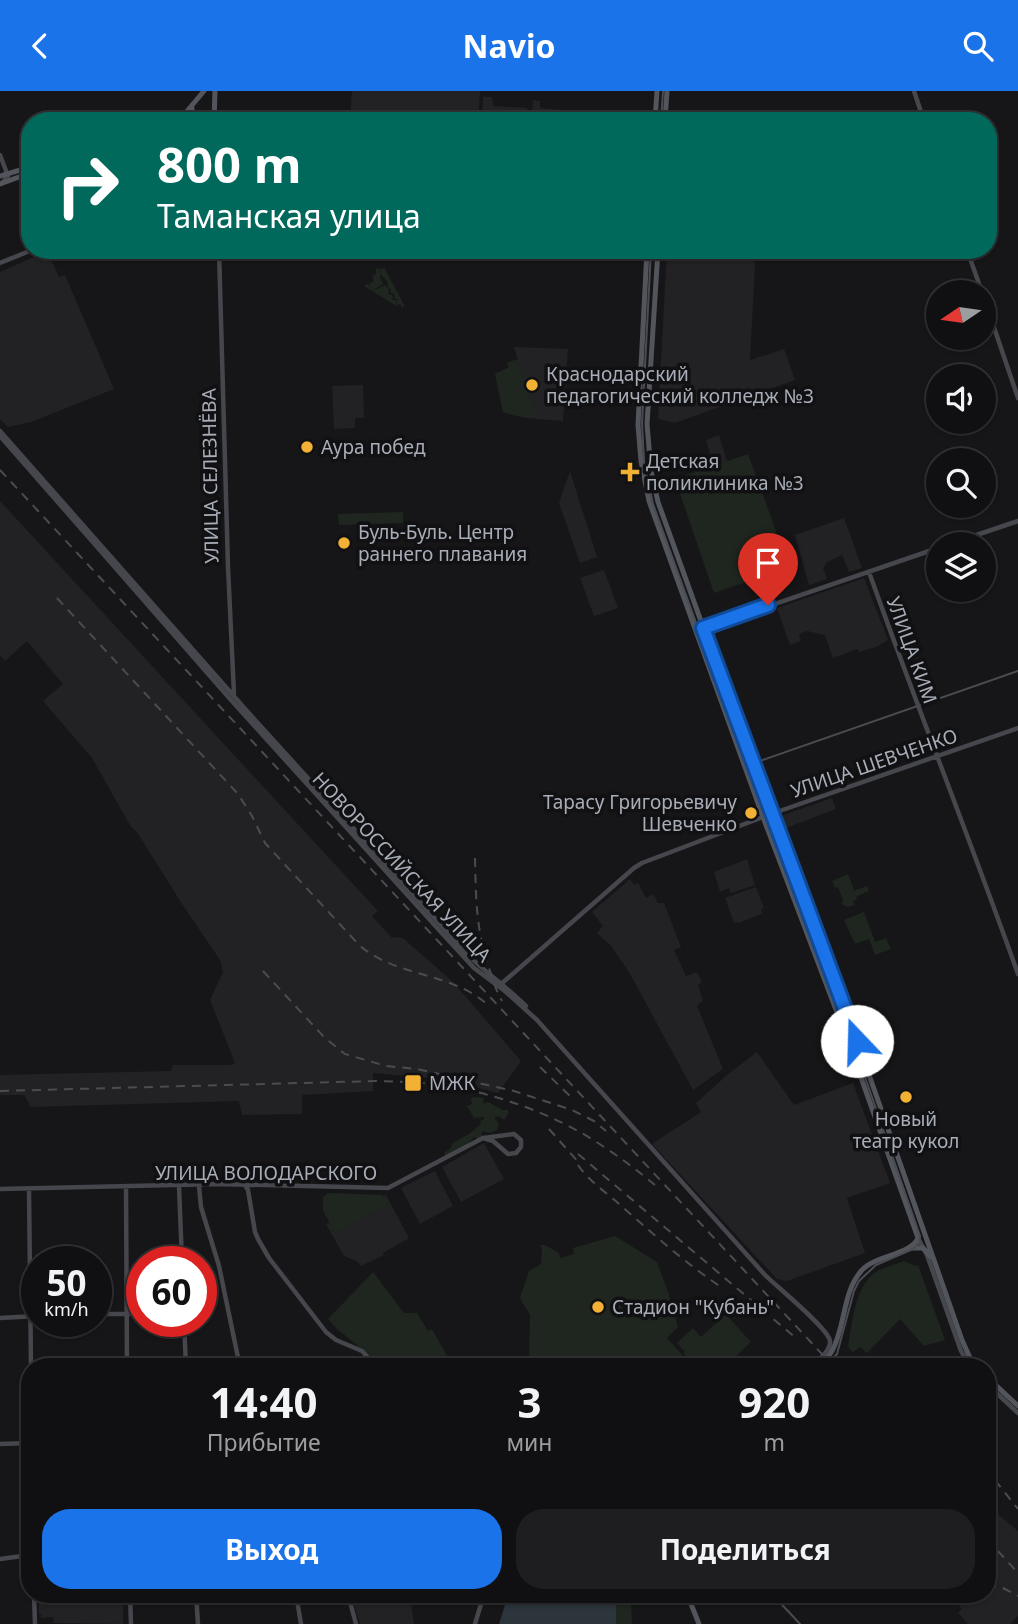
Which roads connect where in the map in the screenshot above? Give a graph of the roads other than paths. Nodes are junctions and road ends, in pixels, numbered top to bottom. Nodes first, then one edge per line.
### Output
1 (204, 91) edge
2 (215, 91) edge
3 (657, 91) edge
4 (667, 91) edge
5 (914, 91) edge
6 (196, 102) junction
7 (187, 112) edge
8 (192, 112) edge
9 (213, 112) edge
10 (214, 112) edge
11 (656, 112) edge
12 (666, 112) edge
13 (921, 112) edge
14 (0, 155) edge
15 (21, 170) edge
16 (7, 174) junction
17 (0, 176) edge
18 (21, 176) edge
19 (1, 184) edge
20 (21, 254) edge
21 (219, 259) edge
22 (646, 259) edge
23 (657, 259) edge
24 (970, 259) edge
25 (0, 263) edge
26 (978, 280) edge
27 (996, 333) edge
28 (1018, 398) edge
29 (0, 433) edge
30 (1018, 521) edge
31 (985, 532) edge
32 (926, 552) edge
33 (869, 572) junction
34 (703, 628) junction
35 (695, 631) junction
36 (218, 677) junction
37 (233, 678) junction
38 (232, 697) junction
39 (1018, 728) edge
40 (937, 757) junction
41 (771, 814) junction
42 (764, 817) junction
43 (1018, 974) edge
44 (500, 985) junction
45 (504, 1135) junction
46 (483, 1138) junction
47 (502, 1150) junction
48 (245, 1185) junction
49 (179, 1186) junction
50 (199, 1186) junction
51 (126, 1187) junction
52 (29, 1188) junction
53 (0, 1189) edge
54 (918, 1238) junction
55 (31, 1246) edge
56 (126, 1246) edge
57 (181, 1246) edge
58 (923, 1248) junction
59 (904, 1250) junction
60 (942, 1283) junction
61 (780, 1286) dead end
62 (21, 1317) edge
63 (0, 1318) edge
64 (33, 1337) edge
65 (127, 1337) edge
66 (185, 1337) edge
67 (32, 1358) edge
68 (127, 1358) edge
69 (186, 1358) edge
70 (238, 1358) edge
71 (368, 1358) edge
72 (819, 1358) edge
73 (825, 1358) edge
74 (965, 1358) edge
75 (971, 1358) edge
76 (996, 1385) edge
77 (996, 1392) edge
78 (1018, 1406) edge
79 (1018, 1413) edge
80 (21, 1443) edge
81 (0, 1444) edge
82 (21, 1556) edge
83 (0, 1559) edge
84 (34, 1603) edge
85 (130, 1603) edge
86 (197, 1603) edge
87 (298, 1603) edge
88 (350, 1603) edge
89 (481, 1603) edge
90 (691, 1603) edge
91 (35, 1624) edge
92 (131, 1624) edge
93 (198, 1624) edge
94 (301, 1624) edge
95 (356, 1624) edge
96 (475, 1624) edge
97 (699, 1624) edge

1 - 6 main road
2 - 10 main road
3 - 11 main road
4 - 12 main road
5 - 13 street
6 - 7 main road
6 - 8 main road
6 - 9 main road
14 - 16 street
15 - 16 main road
16 - 17 main road
16 - 19 street
18 - 19 main road
20 - 25 street
21 - 37 street, УЛИЦА СЕЛЕЗНЁВА
22 - 35 main road
23 - 34 main road
24 - 26 street
27 - 28 street
29 - 36 street, НОВОРОССИЙСКАЯ УЛИЦА
29 - 38 street, НОВОРОССИЙСКАЯ УЛИЦА
30 - 31 street
32 - 33 street
33 - 34 street
33 - 40 street, УЛИЦА КИМ
34 - 35 street
34 - 41 main road
35 - 42 main road
36 - 37 street
36 - 38 street, НОВОРОССИЙСКАЯ УЛИЦА
37 - 38 street, УЛИЦА СЕЛЕЗНЁВА
38 - 44 street, НОВОРОССИЙСКАЯ УЛИЦА
39 - 40 street, УЛИЦА ШЕВЧЕНКО
40 - 41 street, УЛИЦА ШЕВЧЕНКО
40 - 43 street, УЛИЦА КИМ
41 - 42 street, УЛИЦА ШЕВЧЕНКО
41 - 60 main road
42 - 44 street, УЛИЦА ШЕВЧЕНКО
42 - 54 main road
44 - 61 street, НОВОРОССИЙСКАЯ УЛИЦА
44 - 72 street, НОВОРОССИЙСКАЯ УЛИЦА
45 - 46 street, УЛИЦА ВОЛОДАРСКОГО
45 - 47 street
45 - 47 street, УЛИЦА ВОЛОДАРСКОГО
46 - 47 street
46 - 48 street, УЛИЦА ВОЛОДАРСКОГО
48 - 50 street, УЛИЦА ВОЛОДАРСКОГО
48 - 71 street
49 - 50 street, УЛИЦА ВОЛОДАРСКОГО
49 - 51 street, УЛИЦА ВОЛОДАРСКОГО
49 - 57 street
50 - 70 street
51 - 52 street, УЛИЦА ВОЛОДАРСКОГО
51 - 56 street
52 - 53 street, УЛИЦА ВОЛОДАРСКОГО
52 - 55 street
54 - 58 street
54 - 59 main road
58 - 59 main road
58 - 60 main road
58 - 74 street
59 - 73 main road
60 - 75 main road
62 - 63 street
64 - 67 street
65 - 68 street
66 - 69 street
76 - 78 main road
77 - 79 street
80 - 81 street
82 - 83 street
84 - 91 street
85 - 92 street
86 - 93 street
87 - 94 street
88 - 95 street
89 - 96 street
90 - 97 main road

